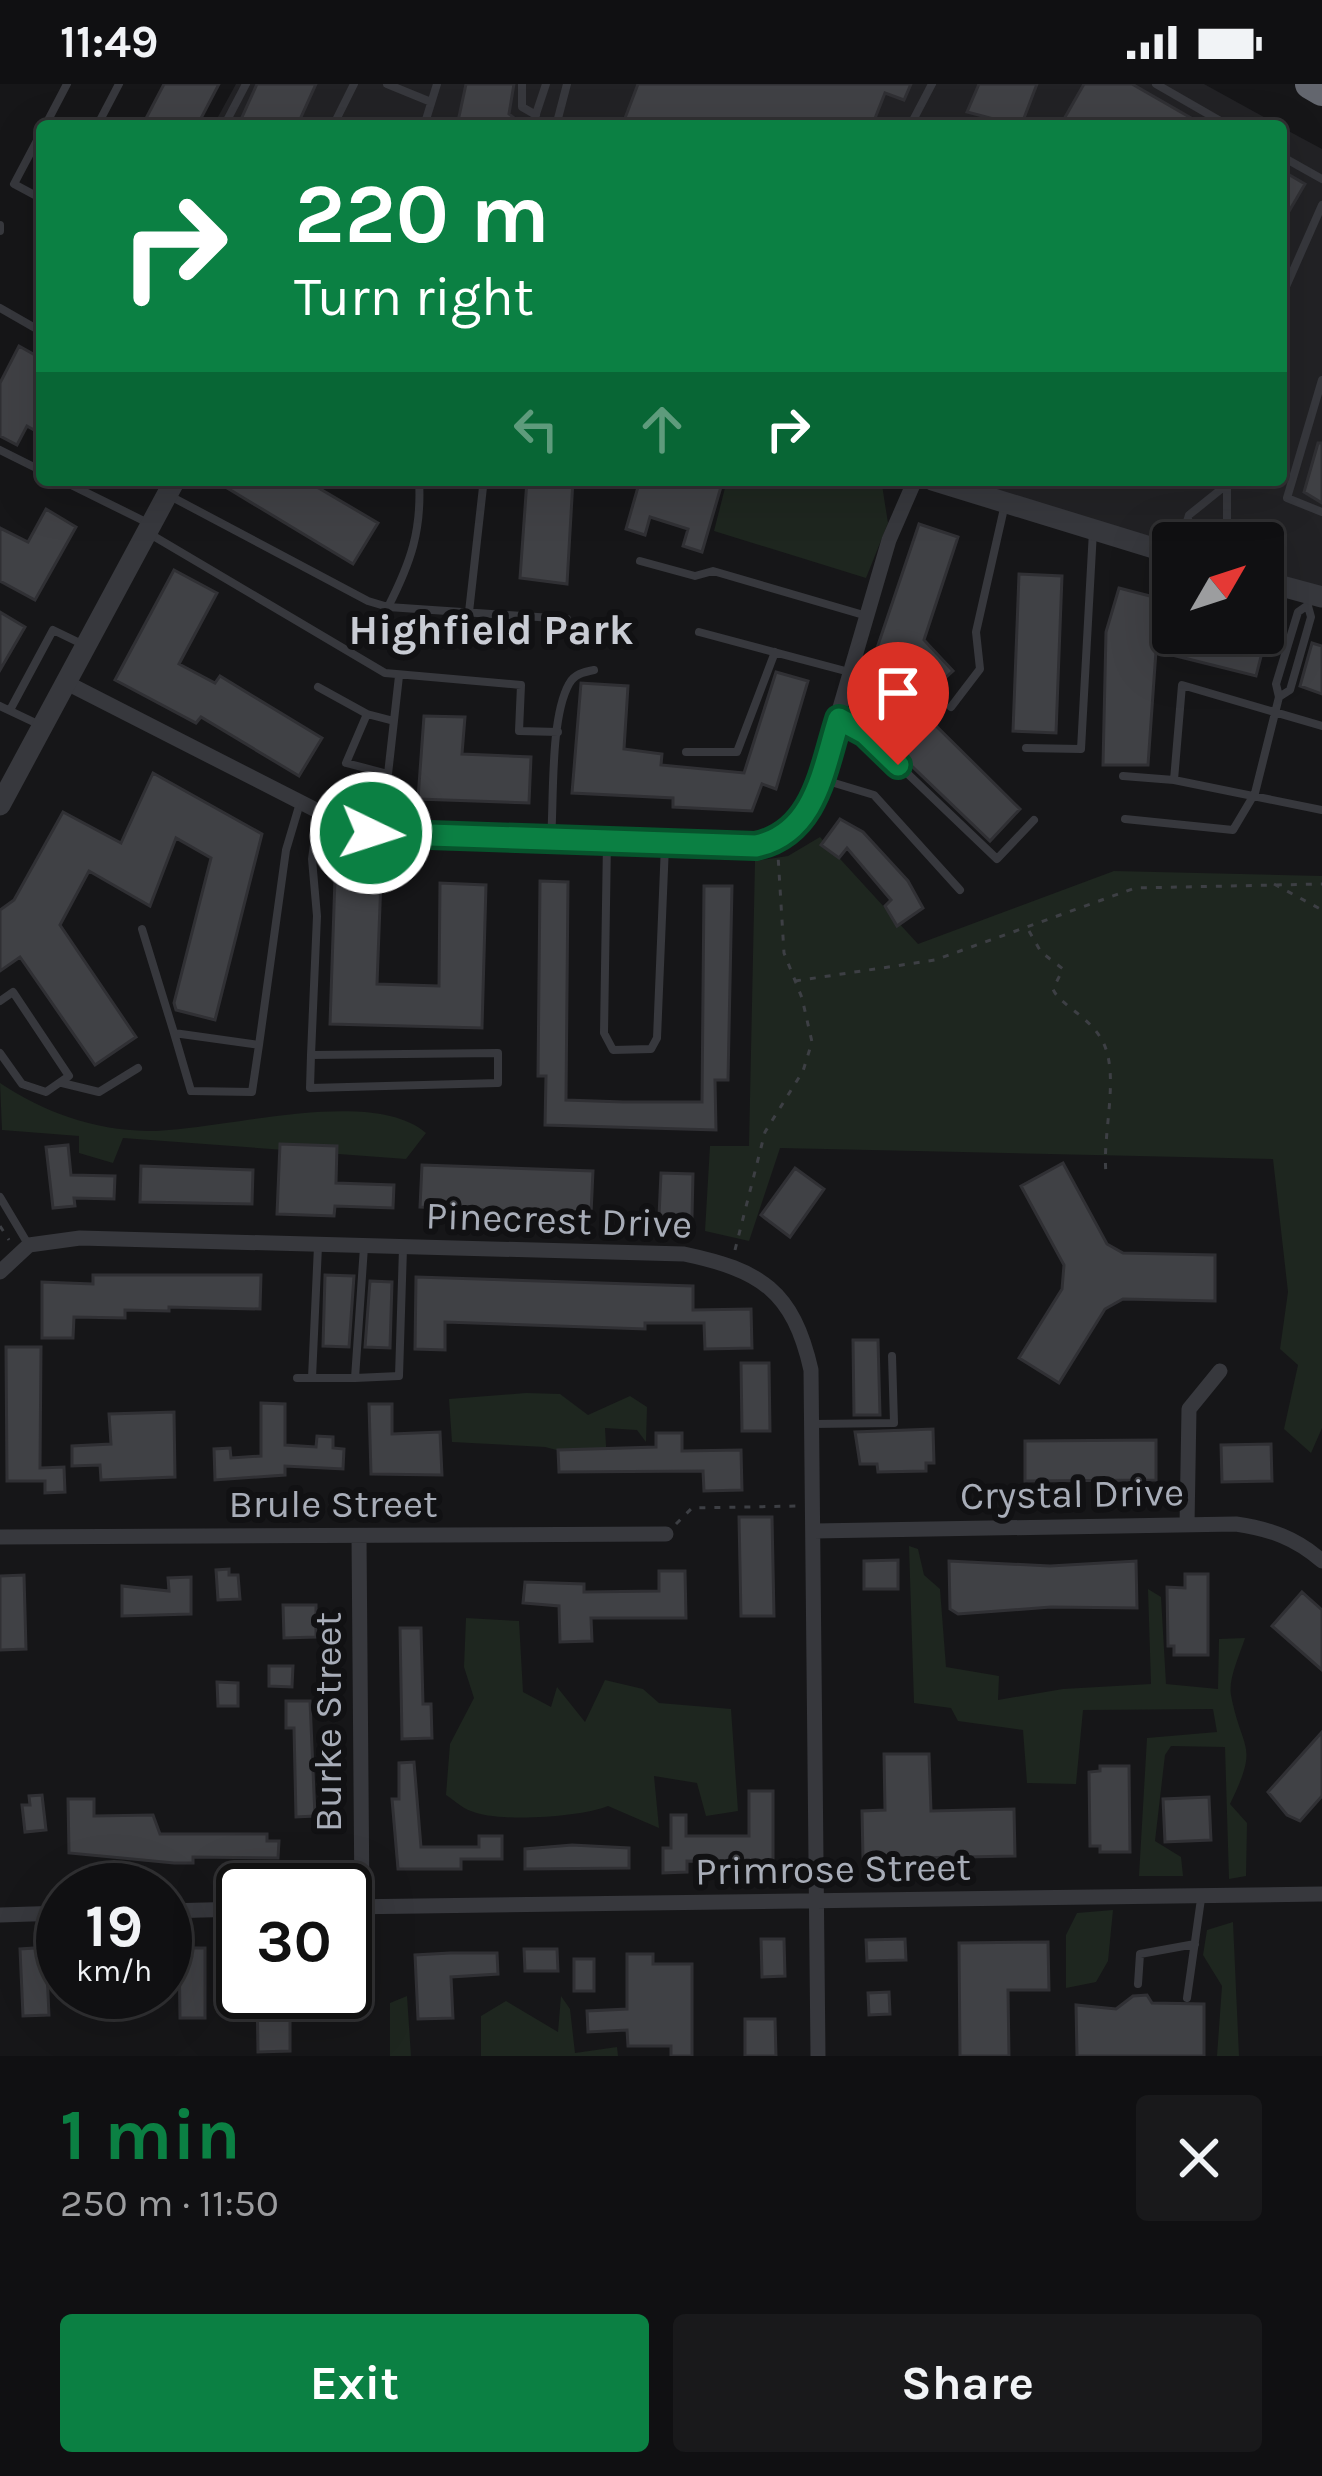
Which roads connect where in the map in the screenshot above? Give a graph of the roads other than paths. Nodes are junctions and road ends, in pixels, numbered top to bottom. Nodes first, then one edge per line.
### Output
1 (67, 84) edge
2 (118, 84) edge
3 (246, 84) edge
4 (354, 84) edge
5 (387, 84) edge
6 (436, 84) edge
7 (522, 84) edge
8 (546, 84) edge
9 (567, 84) edge
10 (932, 84) edge
11 (1156, 84) edge
12 (1310, 84) edge
13 (1322, 91) edge
14 (431, 102) junction
15 (536, 115) junction
16 (49, 120) edge
17 (100, 120) edge
18 (227, 120) edge
19 (336, 120) edge
20 (426, 120) edge
21 (534, 120) edge
22 (558, 120) edge
23 (915, 120) edge
24 (1219, 120) edge
25 (36, 144) edge
26 (1287, 159) edge
27 (1322, 179) edge
28 (36, 196) edge
29 (1322, 205) edge
30 (1287, 284) edge
31 (0, 308) edge
32 (36, 329) edge
33 (1322, 380) edge
34 (0, 450) edge
35 (36, 468) edge
36 (72, 486) edge
37 (419, 486) edge
38 (482, 486) edge
39 (912, 486) edge
40 (951, 486) edge
41 (1223, 486) edge
42 (1226, 486) edge
43 (171, 487) edge
44 (1006, 503) junction
45 (1322, 512) edge
46 (1187, 522) edge
47 (1227, 522) edge
48 (151, 530) junction
49 (1093, 530) junction
50 (1152, 548) edge
51 (640, 561) dead end
52 (1284, 588) edge
53 (1314, 599) edge
54 (388, 607) junction
55 (470, 612) junction
56 (869, 617) junction
57 (567, 619) dead end
58 (699, 632) dead end
59 (88, 647) junction
60 (775, 652) junction
61 (593, 670) dead end
62 (854, 673) junction
63 (399, 676) junction
64 (69, 684) junction
65 (318, 687) dead end
66 (951, 707) dead end
67 (3, 708) edge
68 (367, 713) junction
69 (1275, 713) junction
70 (839, 719) junction
71 (390, 720) junction
72 (1322, 726) edge
73 (45, 728) junction
74 (558, 732) junction
75 (1026, 748) dead end
76 (686, 752) dead end
77 (1123, 776) dead end
78 (819, 779) junction
79 (1174, 780) junction
80 (4, 791) edge
81 (1255, 793) junction
82 (300, 802) junction
83 (1322, 810) edge
84 (319, 813) junction
85 (1125, 819) dead end
86 (1034, 820) dead end
87 (551, 841) junction
88 (607, 841) junction
89 (664, 843) junction
90 (960, 890) dead end
91 (142, 929) dead end
92 (0, 1001) edge
93 (174, 1033) junction
94 (259, 1045) junction
95 (0, 1052) edge
96 (311, 1055) junction
97 (138, 1068) dead end
98 (60, 1082) junction
99 (0, 1197) edge
100 (318, 1244) junction
101 (364, 1245) junction
102 (403, 1246) junction
103 (23, 1250) junction
104 (0, 1272) edge
105 (892, 1356) dead end
106 (1220, 1371) dead end
107 (297, 1378) dead end
108 (312, 1378) junction
109 (355, 1378) junction
110 (812, 1424) junction
111 (1187, 1525) junction
112 (814, 1532) junction
113 (666, 1534) road end
114 (359, 1537) junction
115 (0, 1538) edge
116 (1322, 1561) edge
117 (355, 1863) edge
118 (1322, 1894) edge
119 (1201, 1899) junction
120 (816, 1902) junction
121 (372, 1906) edge
122 (36, 1914) edge
123 (0, 1915) edge
124 (1195, 1944) junction
125 (1138, 1984) dead end
126 (1187, 1997) dead end
127 (818, 2056) edge

1 - 16 lane
2 - 17 lane
3 - 18 lane
4 - 19 lane
5 - 14 lane
6 - 14 lane
7 - 15 lane
8 - 15 lane
9 - 22 lane
10 - 23 lane
11 - 24 lane
12 - 13 highway
14 - 20 lane
15 - 21 lane
25 - 28 lane
26 - 27 lane
29 - 30 lane
31 - 32 lane
33 - 45 lane
34 - 35 lane
36 - 48 lane
37 - 54 lane
38 - 55 lane
39 - 56 street
40 - 44 street
41 - 46 lane
42 - 47 lane
43 - 48 street
43 - 54 lane
44 - 49 street
44 - 66 lane
48 - 59 street
48 - 63 lane
49 - 50 street
49 - 75 lane
51 - 56 lane
52 - 53 street
53 - 69 lane
54 - 55 lane
55 - 57 lane
56 - 62 street
58 - 60 lane
59 - 64 street
59 - 67 lane
60 - 62 lane
60 - 76 lane
61 - 74 lane
62 - 70 street
63 - 71 lane
63 - 74 lane
64 - 73 street
64 - 82 street
65 - 68 lane
67 - 73 lane
68 - 71 lane
68 - 71 lane
69 - 72 lane
69 - 79 lane
69 - 81 lane
70 - 78 street
70 - 86 lane
73 - 80 street
74 - 87 lane
77 - 79 lane
78 - 89 street
78 - 90 lane
79 - 81 lane
81 - 83 lane
81 - 85 lane
82 - 84 street
82 - 94 lane
84 - 87 street
84 - 96 lane
87 - 88 street
88 - 89 street
88 - 89 lane
91 - 93 lane
92 - 98 lane
93 - 94 lane
93 - 94 lane
95 - 98 lane
96 - 96 lane
97 - 98 lane
99 - 103 lane
100 - 101 street, Pinecrest Drive
100 - 103 street, Pinecrest Drive
100 - 108 lane
101 - 102 street, Pinecrest Drive
101 - 109 lane
102 - 109 lane
102 - 110 street, Pinecrest Drive
103 - 104 street
105 - 110 lane
106 - 111 street
107 - 108 lane
108 - 109 lane
110 - 112 street, Pinecrest Drive
111 - 112 street, Crystal Drive
111 - 116 street, Crystal Drive
112 - 120 street, Pinecrest Drive
113 - 114 street, Brule Street
114 - 115 street, Brule Street
114 - 117 street, Burke Street
118 - 119 street, Primrose Street
119 - 120 street, Primrose Street
119 - 124 lane
120 - 121 street, Primrose Street
120 - 127 street, Pinecrest Drive
122 - 123 street
124 - 125 lane
124 - 126 lane

